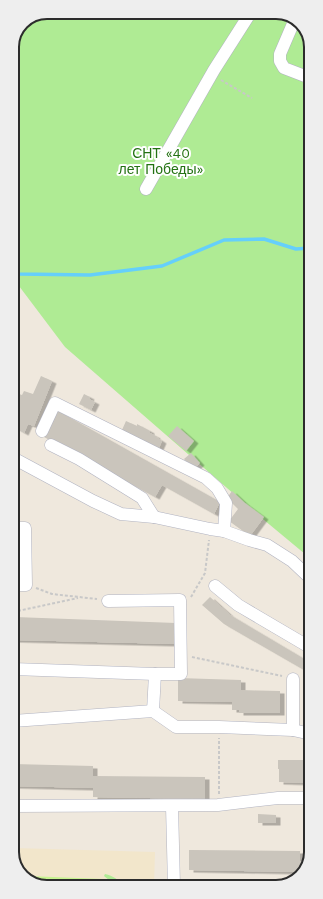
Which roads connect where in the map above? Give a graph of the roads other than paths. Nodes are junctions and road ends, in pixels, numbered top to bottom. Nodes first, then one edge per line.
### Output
1 (247, 19) edge
2 (293, 25) edge
3 (304, 76) edge
4 (146, 189) dead end
5 (42, 431) dead end
6 (50, 445) dead end
7 (19, 461) edge
8 (154, 517) junction
9 (19, 528) edge
10 (224, 531) junction
11 (304, 572) edge
12 (19, 585) edge
13 (215, 586) dead end
14 (108, 601) road end
15 (304, 644) edge
16 (19, 669) edge
17 (155, 674) junction
18 (293, 679) road end
19 (153, 711) junction
20 (19, 721) edge
21 (293, 730) junction
22 (304, 732) edge
23 (304, 798) edge
24 (19, 806) edge
25 (172, 806) junction
26 (174, 880) edge

1 - 4 street
2 - 3 street
5 - 10 street
6 - 8 street
7 - 8 street
8 - 10 street
9 - 12 street
10 - 11 street
13 - 15 street
14 - 17 street
16 - 17 street
17 - 19 street
18 - 21 street
19 - 20 street
19 - 21 street
21 - 22 street
23 - 25 street
24 - 25 street
25 - 26 street

